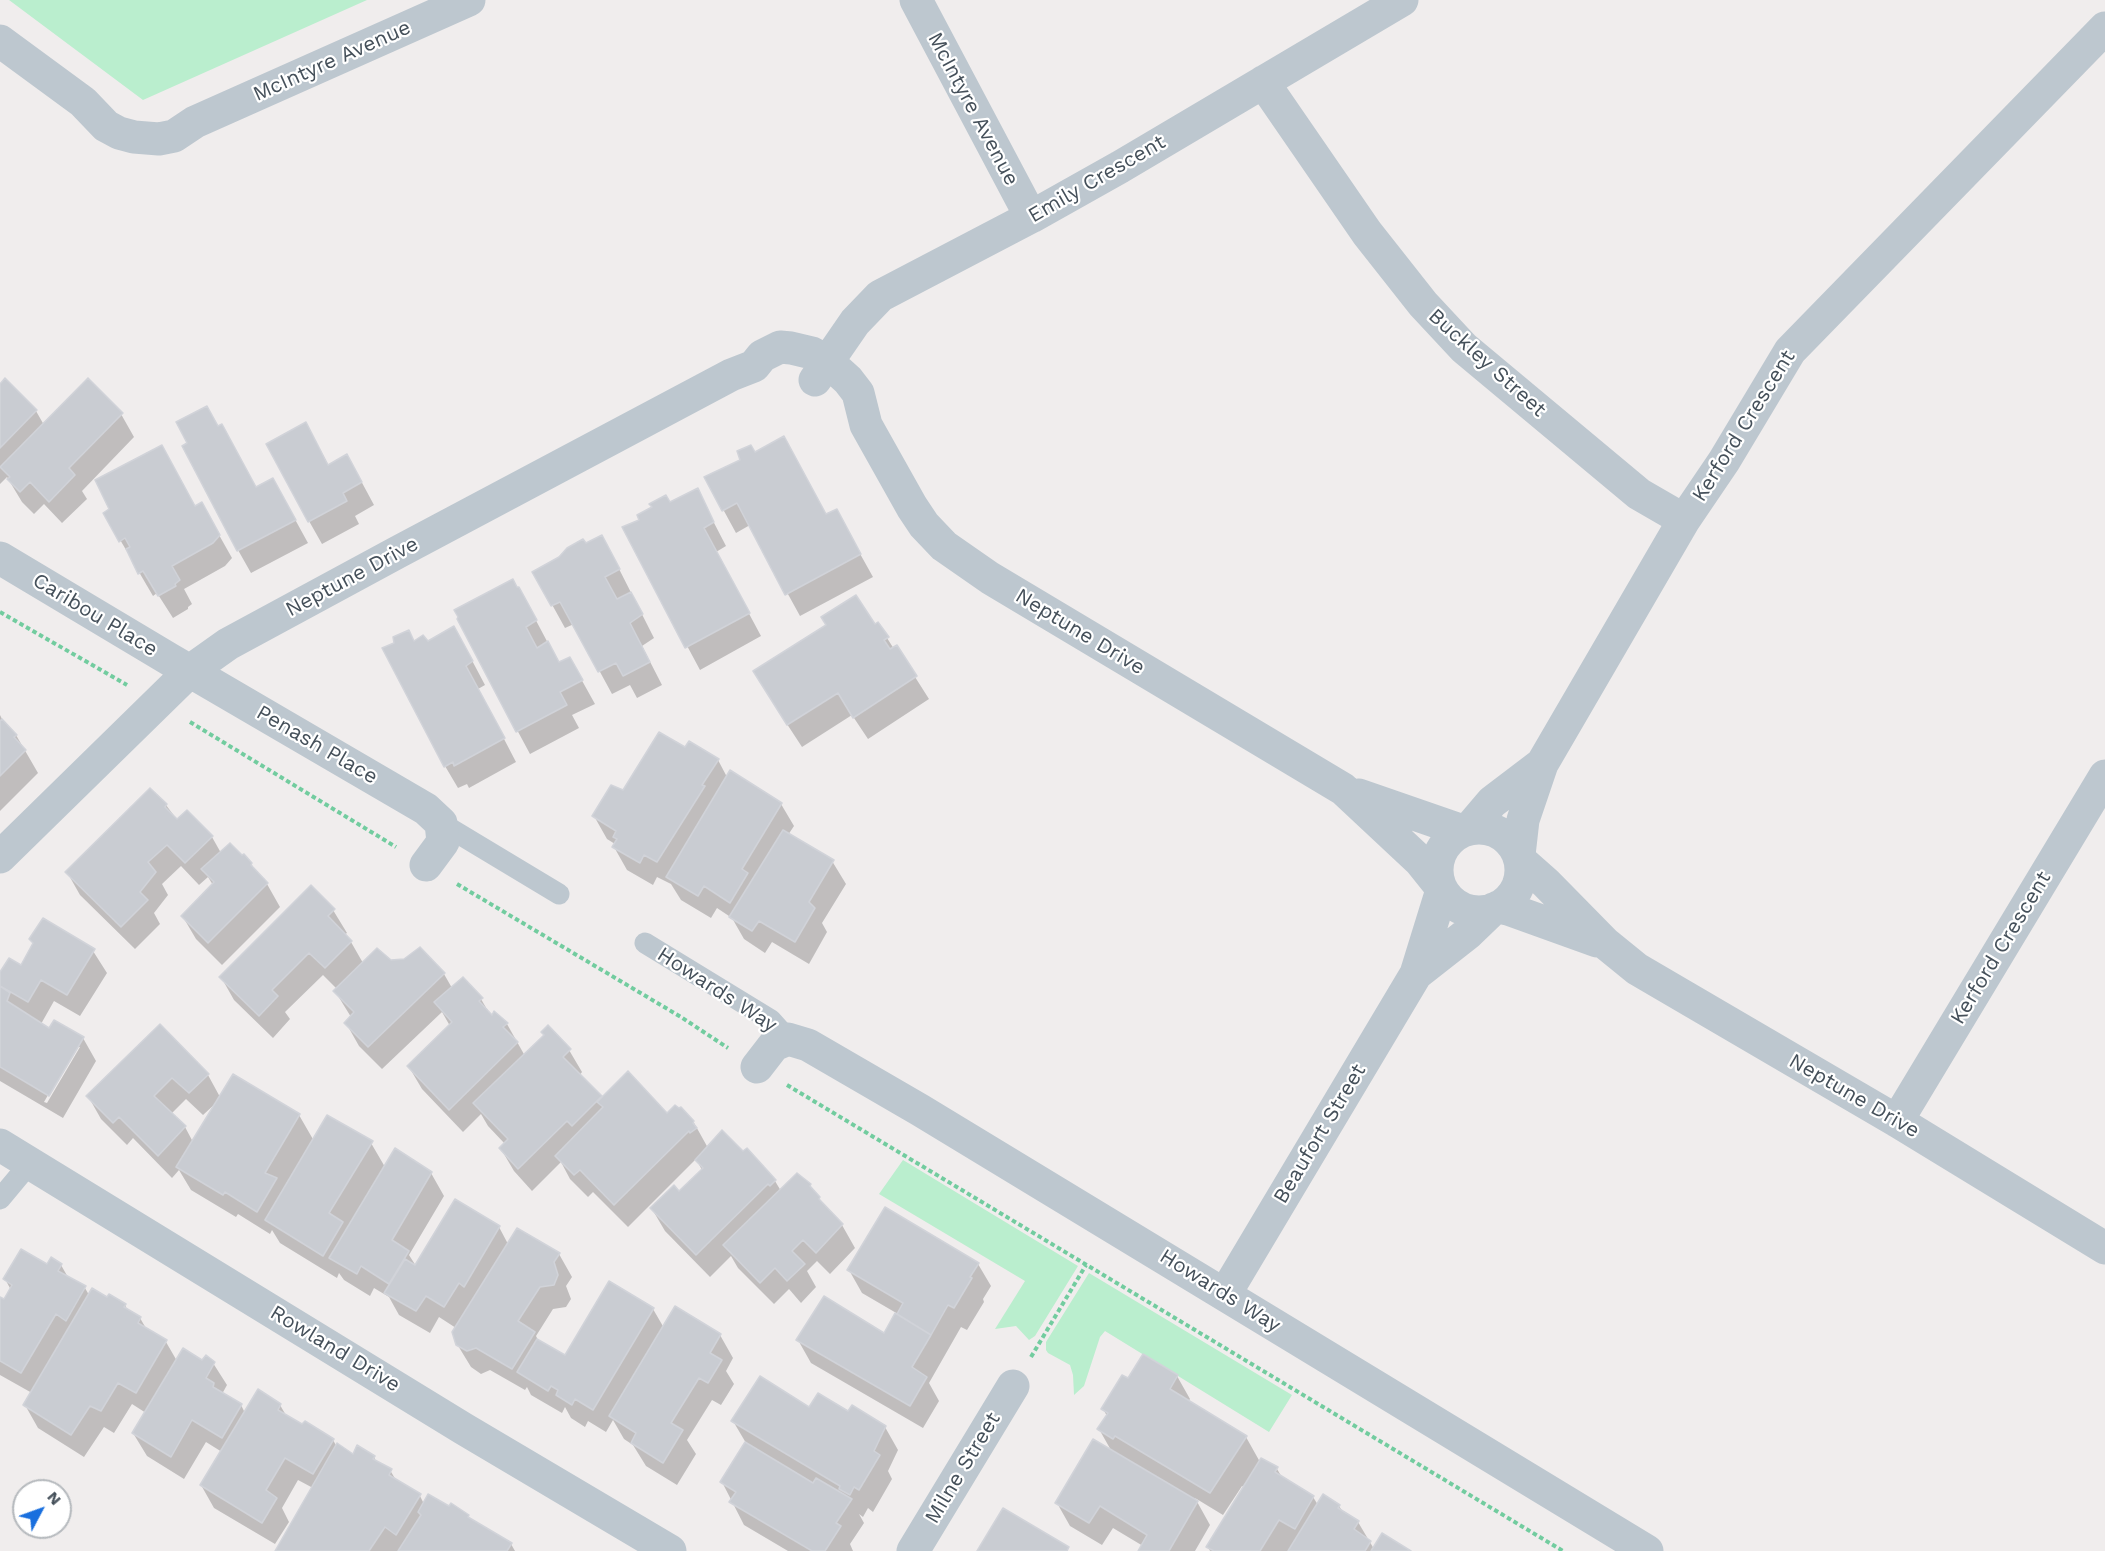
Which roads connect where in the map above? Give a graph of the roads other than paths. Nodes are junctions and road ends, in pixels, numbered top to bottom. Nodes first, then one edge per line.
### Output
1 (469, 0) edge
2 (916, 0) edge
3 (1401, 0) edge
4 (2105, 28) edge
5 (0, 41) edge
6 (1263, 82) junction
7 (1030, 217) junction
8 (821, 370) junction
9 (1684, 520) junction
10 (0, 558) edge
11 (190, 670) junction
12 (1542, 765) junction
13 (2105, 776) edge
14 (1343, 789) junction
15 (441, 823) junction
16 (1466, 830) junction
17 (0, 857) edge
18 (1519, 858) junction
19 (426, 865) dead end
20 (1441, 888) junction
21 (559, 894) dead end
22 (1496, 908) junction
23 (645, 943) dead end
24 (1605, 943) junction
25 (1416, 974) junction
26 (788, 1039) junction
27 (758, 1067) dead end
28 (1897, 1121) junction
29 (0, 1145) edge
30 (30, 1163) junction
31 (0, 1199) edge
32 (2105, 1248) edge
33 (1225, 1294) junction
34 (1013, 1386) road end
35 (670, 1551) edge
36 (913, 1551) edge
37 (1647, 1551) edge

1 - 5 street, McIntyre Avenue
2 - 7 street, McIntyre Avenue
3 - 6 street, Emily Crescent
4 - 9 street, Kerford Crescent
6 - 7 street, Emily Crescent
6 - 9 street, Buckley Street
7 - 8 street, Emily Crescent
8 - 11 street, Neptune Drive
8 - 14 street, Neptune Drive
9 - 12 street, Kerford Crescent
10 - 11 street, Caribou Place
11 - 15 street, Penash Place
11 - 17 street, Neptune Drive
12 - 16 street, Kerford Crescent
12 - 18 street, Kerford Crescent
13 - 28 street, Kerford Crescent
14 - 16 street, Neptune Drive
14 - 20 street, Neptune Drive
15 - 19 street
15 - 21 lane, Penash Place
16 - 18 street
16 - 20 street
18 - 22 street
18 - 24 street, Neptune Drive
20 - 22 street
20 - 25 street, Beaufort Street
22 - 24 street, Neptune Drive
22 - 25 street, Beaufort Street
23 - 26 lane, Howards Way
24 - 28 street, Neptune Drive
25 - 33 street, Beaufort Street
26 - 27 street, Howards Way
26 - 33 street, Howards Way
28 - 32 street, Neptune Drive
29 - 30 street, Rowland Drive
30 - 31 lane
30 - 35 street, Rowland Drive
33 - 37 street, Howards Way
34 - 36 street, Milne Street

